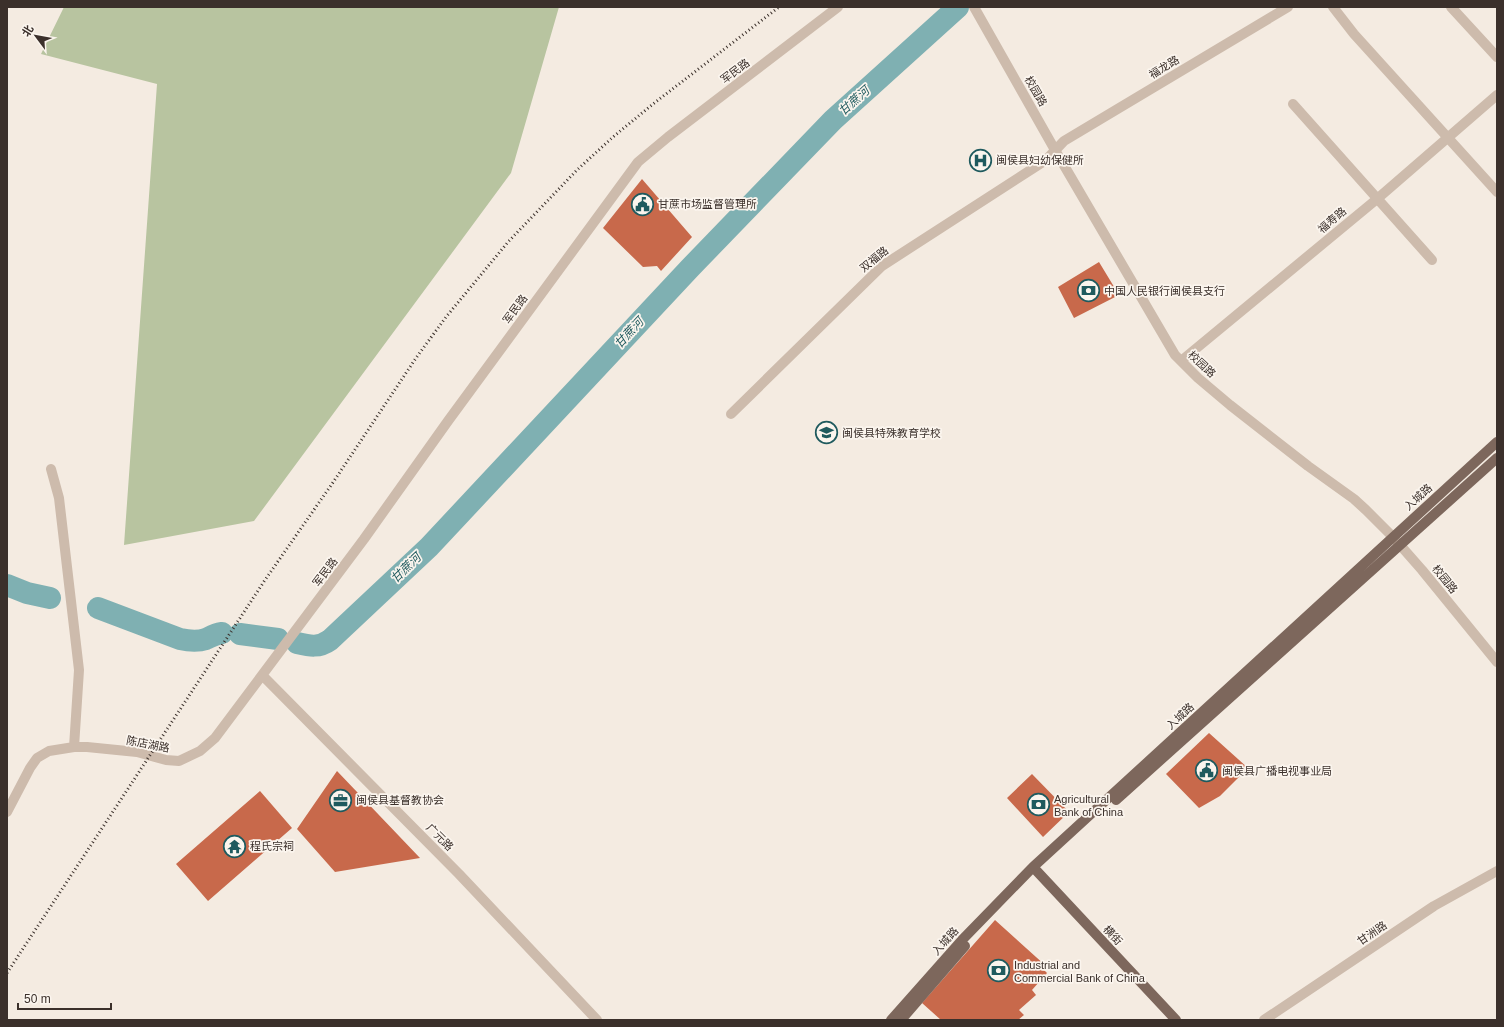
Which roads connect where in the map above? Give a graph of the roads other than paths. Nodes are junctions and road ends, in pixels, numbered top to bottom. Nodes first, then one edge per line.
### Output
1 (838, 7) edge
2 (1288, 7) edge
3 (1333, 7) edge
4 (1451, 7) edge
5 (976, 10) edge
6 (1497, 57) edge
7 (1497, 95) edge
8 (1293, 104) dead end
9 (1448, 138) junction
10 (1055, 150) junction
11 (1497, 192) edge
12 (1377, 199) junction
13 (1432, 260) dead end
14 (1181, 361) junction
15 (731, 414) dead end
16 (1497, 442) edge
17 (1497, 458) edge
18 (51, 469) dead end
19 (1396, 541) junction
20 (1497, 662) edge
21 (263, 676) junction
22 (74, 747) junction
23 (7, 812) edge
24 (1035, 870) junction
25 (1497, 871) edge
26 (597, 1020) edge
27 (891, 1020) edge
28 (901, 1020) edge
29 (1176, 1020) edge
30 (1264, 1020) edge

1 - 21 street, 军民路
2 - 10 street, 福龙路
3 - 9 street
4 - 6 street
5 - 10 street, 校园路
7 - 9 street, 福寿路
8 - 12 street
9 - 11 street
9 - 12 street, 福寿路
10 - 14 street, 校园路
10 - 15 street, 双福路
12 - 13 street
12 - 14 street, 福寿路
14 - 19 street, 校园路
16 - 19 main road, 入城路
17 - 19 main road, 入城路
18 - 22 street
19 - 20 street, 校园路
19 - 24 main road, 入城路
21 - 22 street, 陈店湖路
21 - 26 street, 广元路
22 - 23 street, 陈店湖路
24 - 27 main road, 入城路
24 - 28 main road, 入城路
24 - 29 main road, 横街
25 - 30 street, 甘洲路

